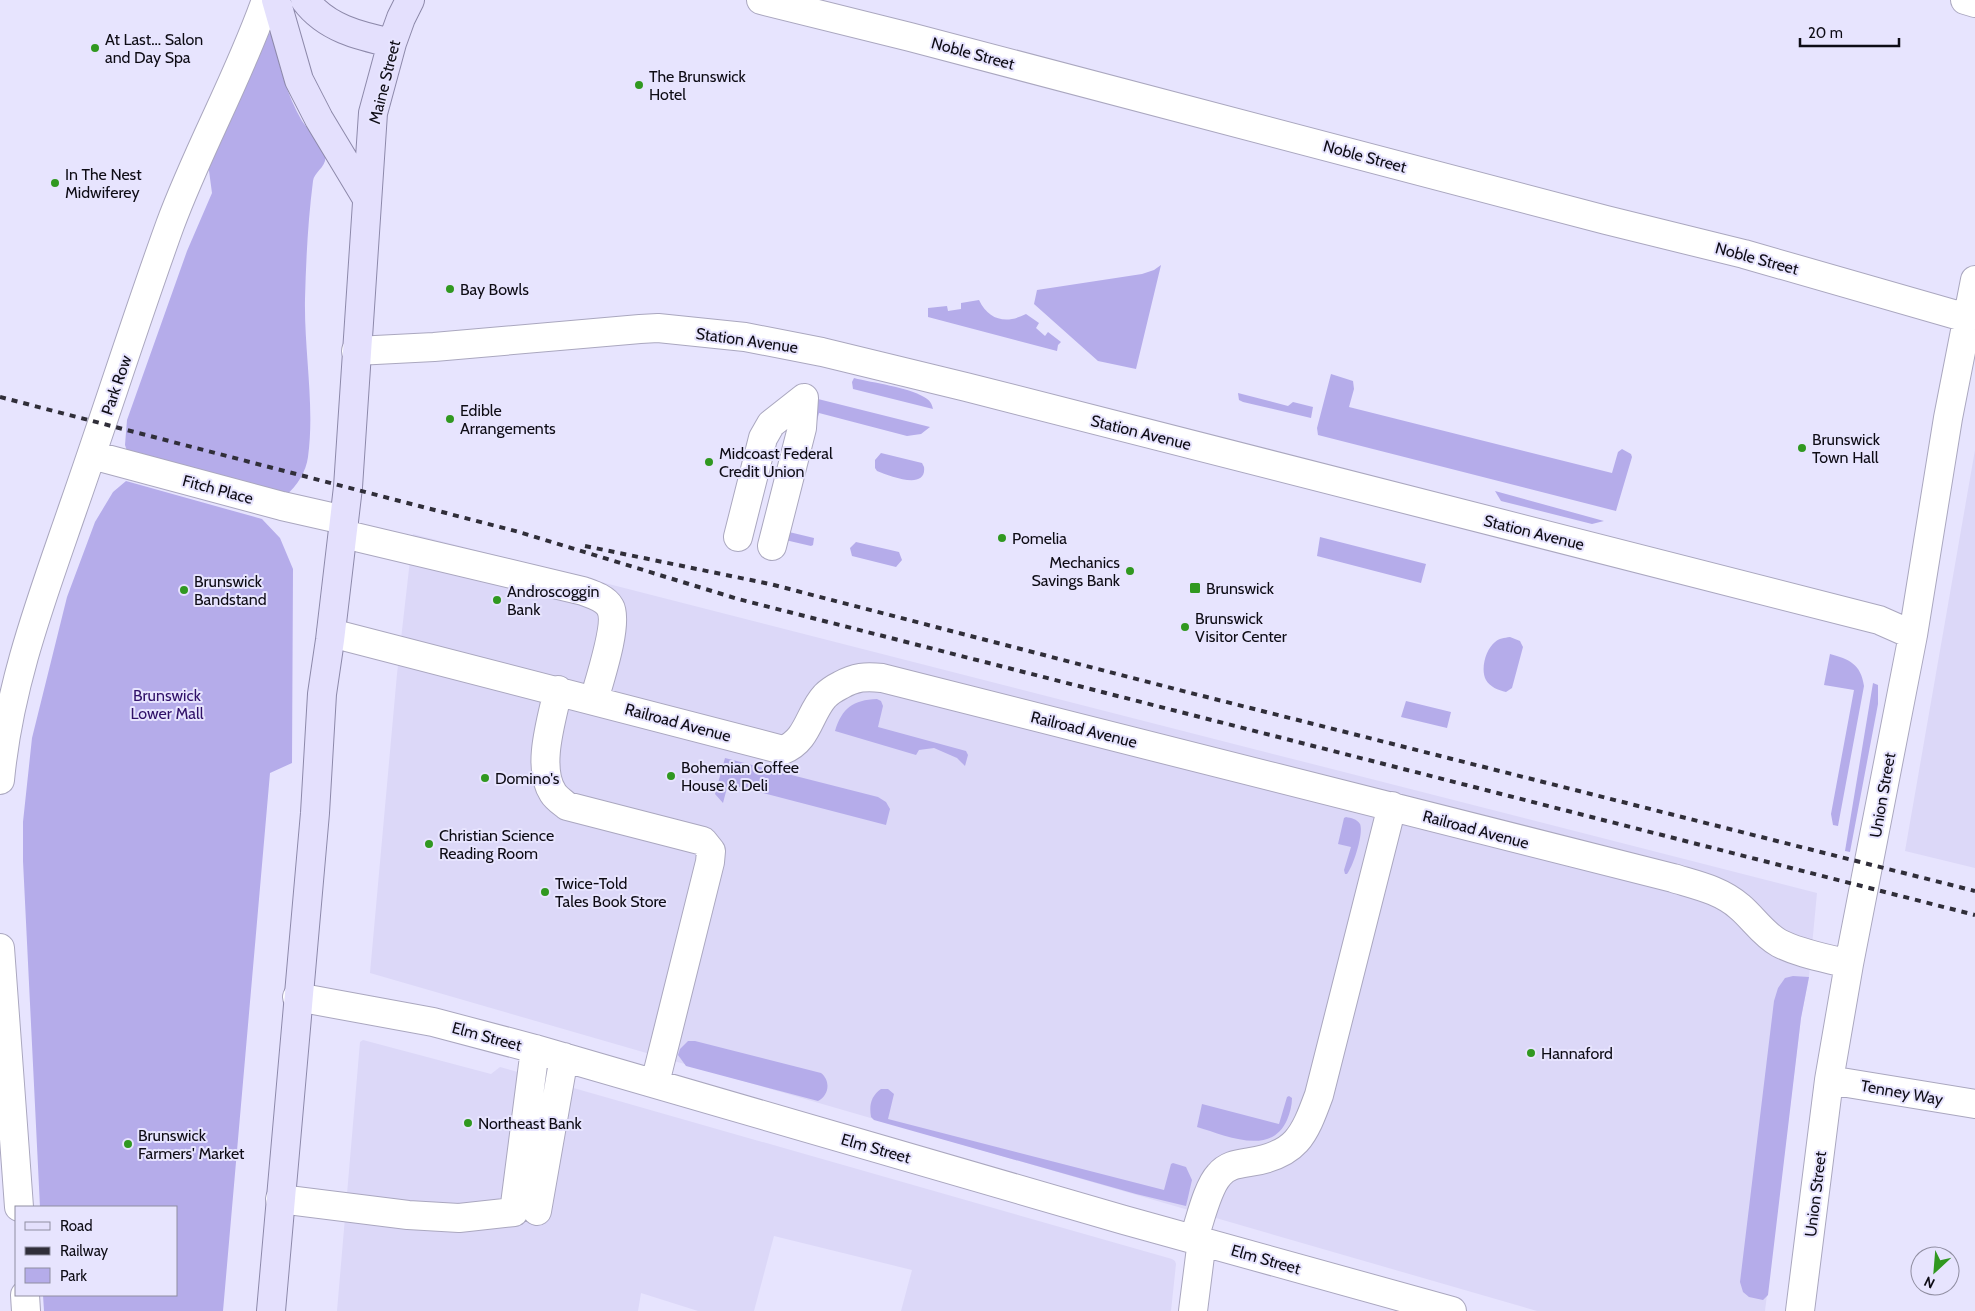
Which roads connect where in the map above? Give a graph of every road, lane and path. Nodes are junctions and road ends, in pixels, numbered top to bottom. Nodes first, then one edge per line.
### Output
1 (266, 0) edge
2 (276, 0) edge
3 (305, 0) edge
4 (410, 0) edge
5 (762, 0) edge
6 (1965, 0) edge
7 (1975, 3) edge
8 (392, 43) junction
9 (366, 197) junction
10 (1975, 280) edge
11 (1967, 318) junction
12 (356, 351) junction
13 (795, 405) joint
14 (92, 455) junction
15 (344, 527) junction
16 (331, 633) junction
17 (1913, 635) junction
18 (558, 690) junction
19 (594, 700) junction
20 (0, 780) edge
21 (1392, 806) junction
22 (0, 948) edge
23 (1849, 964) junction
24 (298, 997) junction
25 (535, 1049) junction
26 (564, 1057) junction
27 (1829, 1080) junction
28 (655, 1083) junction
29 (1975, 1104) edge
30 (280, 1199) junction
31 (19, 1206) edge
32 (537, 1210) dead end
33 (1198, 1239) junction
34 (25, 1296) edge
35 (26, 1311) edge
36 (271, 1311) edge
37 (1193, 1311) edge
38 (1452, 1311) edge
39 (1800, 1311) edge

1 - 14 street, Park Row
2 - 9 main road
3 - 8 main road
4 - 8 main road, Maine Street
5 - 11 street, Noble Street
6 - 7 street
8 - 9 main road, Maine Street
9 - 12 main road, Maine Street
10 - 11 street, Union Street
11 - 17 street, Union Street
12 - 15 main road, Maine Street
12 - 17 street, Station Avenue
13 - 13 street
14 - 15 street, Fitch Place
14 - 20 street, Park Row
15 - 16 main road, Maine Street
15 - 19 street, Fitch Place
16 - 18 street, Railroad Avenue
16 - 24 main road, Maine Street
17 - 23 street, Union Street
18 - 19 street, Railroad Avenue
18 - 28 street
19 - 21 street, Railroad Avenue
21 - 23 street, Railroad Avenue
21 - 33 street
22 - 31 street
23 - 27 street, Union Street
24 - 25 street, Elm Street
24 - 30 main road, Maine Street
25 - 26 street, Elm Street
25 - 30 street
26 - 28 street, Elm Street
26 - 32 street
27 - 29 street, Tenney Way
27 - 39 street, Union Street
28 - 33 street, Elm Street
30 - 36 main road, Maine Street
33 - 37 street
33 - 38 street, Elm Street
34 - 35 street

